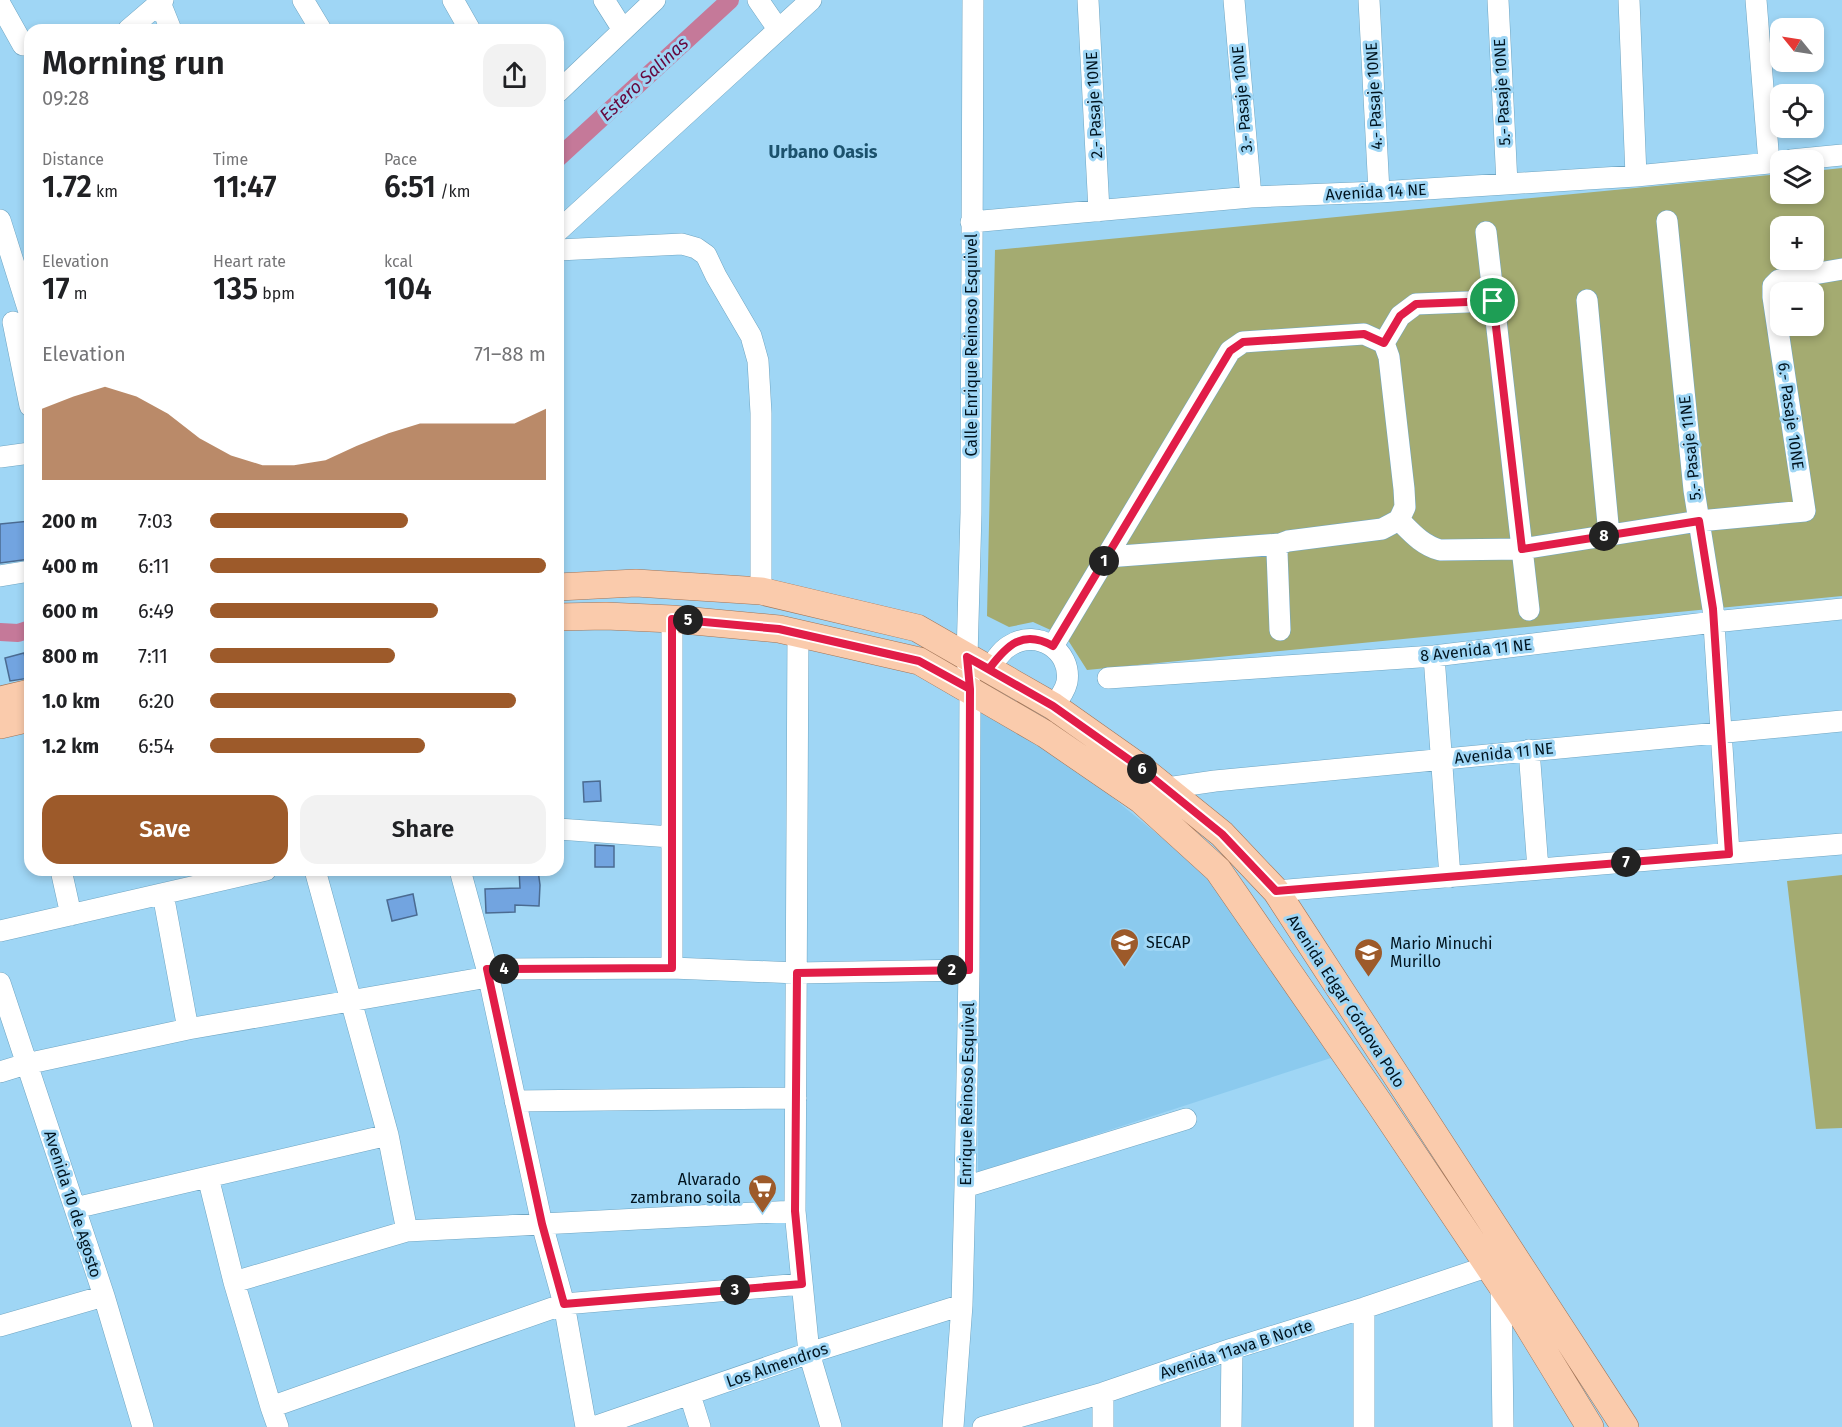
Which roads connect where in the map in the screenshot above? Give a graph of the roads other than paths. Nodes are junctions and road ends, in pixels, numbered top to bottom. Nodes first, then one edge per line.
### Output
1 (303, 0) edge
2 (453, 0) edge
3 (604, 0) edge
4 (655, 0) edge
5 (811, 0) edge
6 (974, 0) edge
7 (1088, 0) edge
8 (1234, 0) edge
9 (1369, 0) edge
10 (1498, 0) edge
11 (1629, 0) edge
12 (1756, 0) edge
13 (161, 1) edge
14 (0, 4) edge
15 (760, 4) edge
16 (135, 24) edge
17 (169, 24) edge
18 (317, 24) edge
19 (467, 24) edge
20 (778, 29) junction
21 (623, 30) junction
22 (11, 41) edge
23 (564, 86) edge
24 (1774, 150) edge
25 (1842, 155) edge
26 (1824, 157) edge
27 (1770, 163) edge
28 (1636, 176) junction
29 (1507, 184) junction
30 (1379, 192) junction
31 (1251, 197) junction
32 (1099, 211) junction
33 (0, 220) edge
34 (1667, 221) dead end
35 (971, 222) junction
36 (564, 225) edge
37 (1486, 232) dead end
38 (564, 250) edge
39 (1842, 269) edge
40 (1587, 300) dead end
41 (1493, 301) junction
42 (18, 320) edge
43 (1384, 343) junction
44 (24, 363) edge
45 (24, 454) edge
46 (0, 457) edge
47 (1399, 520) junction
48 (1699, 521) junction
49 (1609, 536) junction
50 (1280, 544) junction
51 (1522, 549) junction
52 (1107, 557) junction
53 (24, 572) edge
54 (0, 576) edge
55 (564, 587) edge
56 (761, 591) junction
57 (1842, 609) edge
58 (1529, 610) dead end
59 (564, 617) edge
60 (672, 619) junction
61 (1713, 622) junction
62 (1280, 630) dead end
63 (798, 633) junction
64 (1053, 646) junction
65 (1434, 656) junction
66 (978, 663) junction
67 (1108, 678) dead end
68 (970, 689) junction
69 (0, 700) edge
70 (1053, 706) junction
71 (24, 710) edge
72 (24, 715) edge
73 (1842, 721) edge
74 (0, 725) edge
75 (1721, 732) junction
76 (1529, 750) junction
77 (1440, 759) junction
78 (1167, 788) junction
79 (564, 829) edge
80 (671, 837) junction
81 (1842, 844) edge
82 (1729, 854) junction
83 (1538, 869) junction
84 (62, 876) edge
85 (210, 876) edge
86 (317, 876) edge
87 (462, 876) edge
88 (1450, 877) junction
89 (192, 878) edge
90 (1276, 891) junction
91 (163, 894) junction
92 (71, 915) junction
93 (0, 931) edge
94 (672, 968) junction
95 (969, 970) junction
96 (488, 973) junction
97 (797, 973) junction
98 (0, 983) edge
99 (351, 1002) junction
100 (188, 1029) junction
101 (26, 1064) junction
102 (0, 1072) edge
103 (796, 1098) junction
104 (515, 1101) junction
105 (1186, 1119) dead end
106 (388, 1135) junction
107 (208, 1177) junction
108 (965, 1187) junction
109 (75, 1208) junction
110 (795, 1211) junction
111 (542, 1224) junction
112 (407, 1231) junction
113 (1495, 1276) junction
114 (234, 1282) junction
115 (802, 1284) junction
116 (104, 1296) junction
117 (564, 1304) junction
118 (962, 1305) junction
119 (1364, 1308) junction
120 (0, 1326) edge
121 (1232, 1349) junction
122 (808, 1353) junction
123 (1103, 1393) junction
124 (690, 1395) junction
125 (275, 1417) edge
126 (142, 1427) edge
127 (586, 1427) edge
128 (594, 1427) edge
129 (700, 1427) edge
130 (831, 1427) edge
131 (953, 1427) edge
132 (983, 1427) edge
133 (1103, 1427) edge
134 (1231, 1427) edge
135 (1364, 1427) edge
136 (1503, 1427) edge
137 (1590, 1427) edge
138 (1626, 1427) edge

1 - 18 street
2 - 19 street
3 - 21 street
4 - 21 street
5 - 20 street
6 - 35 street, Calle Enrique Reinoso Esquivel
7 - 32 street, 2.- Pasaje 10NE
8 - 31 street, 3.- Pasaje 10NE
9 - 30 street, 4.- Pasaje 10NE
10 - 29 street, 5.- Pasaje 10NE
11 - 28 street
12 - 24 street
13 - 16 street
13 - 17 street
14 - 22 street
15 - 20 street
20 - 36 street
21 - 23 street
25 - 26 street
27 - 28 street, Avenida 14 NE
28 - 29 street, Avenida 14 NE
29 - 30 street, Avenida 14 NE
30 - 31 street, Avenida 14 NE
31 - 32 street, Avenida 14 NE
32 - 35 street, Avenida 14 NE
33 - 42 street
34 - 48 street, 5.- Pasaje 11NE
35 - 66 street, Calle Enrique Reinoso Esquivel
37 - 41 street
38 - 56 street
39 - 48 street, 6.- Pasaje 10NE
40 - 49 street
41 - 43 street
41 - 51 street
42 - 44 street
43 - 47 street
43 - 52 street
45 - 46 street
47 - 50 street
47 - 51 street
48 - 49 street
48 - 61 street, 5.- Pasaje 11NE
49 - 51 street
50 - 52 street
50 - 62 street
51 - 58 street
52 - 64 street
53 - 54 street
55 - 56 main road, Avenida Edgar Córdova Polo
56 - 66 main road, Avenida Edgar Córdova Polo
57 - 61 street, 8 Avenida 11 NE
59 - 60 main road, Avenida Edgar Córdova Polo
60 - 63 main road, Avenida Edgar Córdova Polo
60 - 80 street
61 - 65 street, 8 Avenida 11 NE
61 - 75 street, 5.- Pasaje 11NE
63 - 68 main road, Avenida Edgar Córdova Polo
63 - 97 street
64 - 66 street
64 - 70 street
65 - 67 street, 8 Avenida 11 NE
65 - 77 street
66 - 68 street, Calle Enrique Reinoso Esquivel
66 - 70 main road, Avenida Edgar Córdova Polo
68 - 95 street, Enrique Reinoso Esquivel
68 - 113 main road, Avenida Edgar Córdova Polo
69 - 71 main road
70 - 78 main road, Avenida Edgar Córdova Polo
72 - 74 main road
73 - 75 street, Avenida 11 NE
75 - 76 street, Avenida 11 NE
75 - 82 street, 5.- Pasaje 11NE
76 - 77 street, Avenida 11 NE
76 - 83 street
77 - 78 street, Avenida 11 NE
77 - 88 street
78 - 90 main road, Avenida Edgar Córdova Polo
79 - 80 street
80 - 94 street
81 - 82 street
82 - 83 street
83 - 88 street
84 - 92 street
85 - 89 street
86 - 99 street
87 - 96 street
88 - 90 street
89 - 91 street
90 - 138 main road, Avenida Edgar Córdova Polo
91 - 92 street
91 - 100 street
92 - 93 street
94 - 96 street
94 - 97 street
95 - 97 street
95 - 108 street, Enrique Reinoso Esquivel
96 - 99 street
96 - 104 street
97 - 103 street
98 - 101 street, Avenida 10 de Agosto
99 - 100 street
99 - 106 street
100 - 101 street
101 - 102 street
101 - 109 street, Avenida 10 de Agosto
103 - 104 street
103 - 110 street
104 - 111 street
105 - 108 street
106 - 107 street
106 - 112 street
107 - 109 street
107 - 114 street
108 - 118 street, Enrique Reinoso Esquivel
109 - 116 street, Avenida 10 de Agosto
110 - 111 street
110 - 115 street
111 - 112 street
111 - 117 street
112 - 114 street
113 - 119 street, Avenida 11ava B Norte
113 - 136 street
113 - 137 main road, Avenida Edgar Córdova Polo
114 - 125 street
115 - 117 street
115 - 122 street
116 - 120 street
116 - 126 street, Avenida 10 de Agosto
117 - 125 street
117 - 127 street
118 - 122 street, Los Almendros
118 - 131 street, Enrique Reinoso Esquivel
119 - 121 street, Avenida 11ava B Norte
119 - 135 street
121 - 123 street, Avenida 11ava B Norte
121 - 134 street
122 - 124 street, Los Almendros
122 - 130 street
123 - 132 street, Avenida 11ava B Norte
123 - 133 street
124 - 128 street, Los Almendros
124 - 129 street

